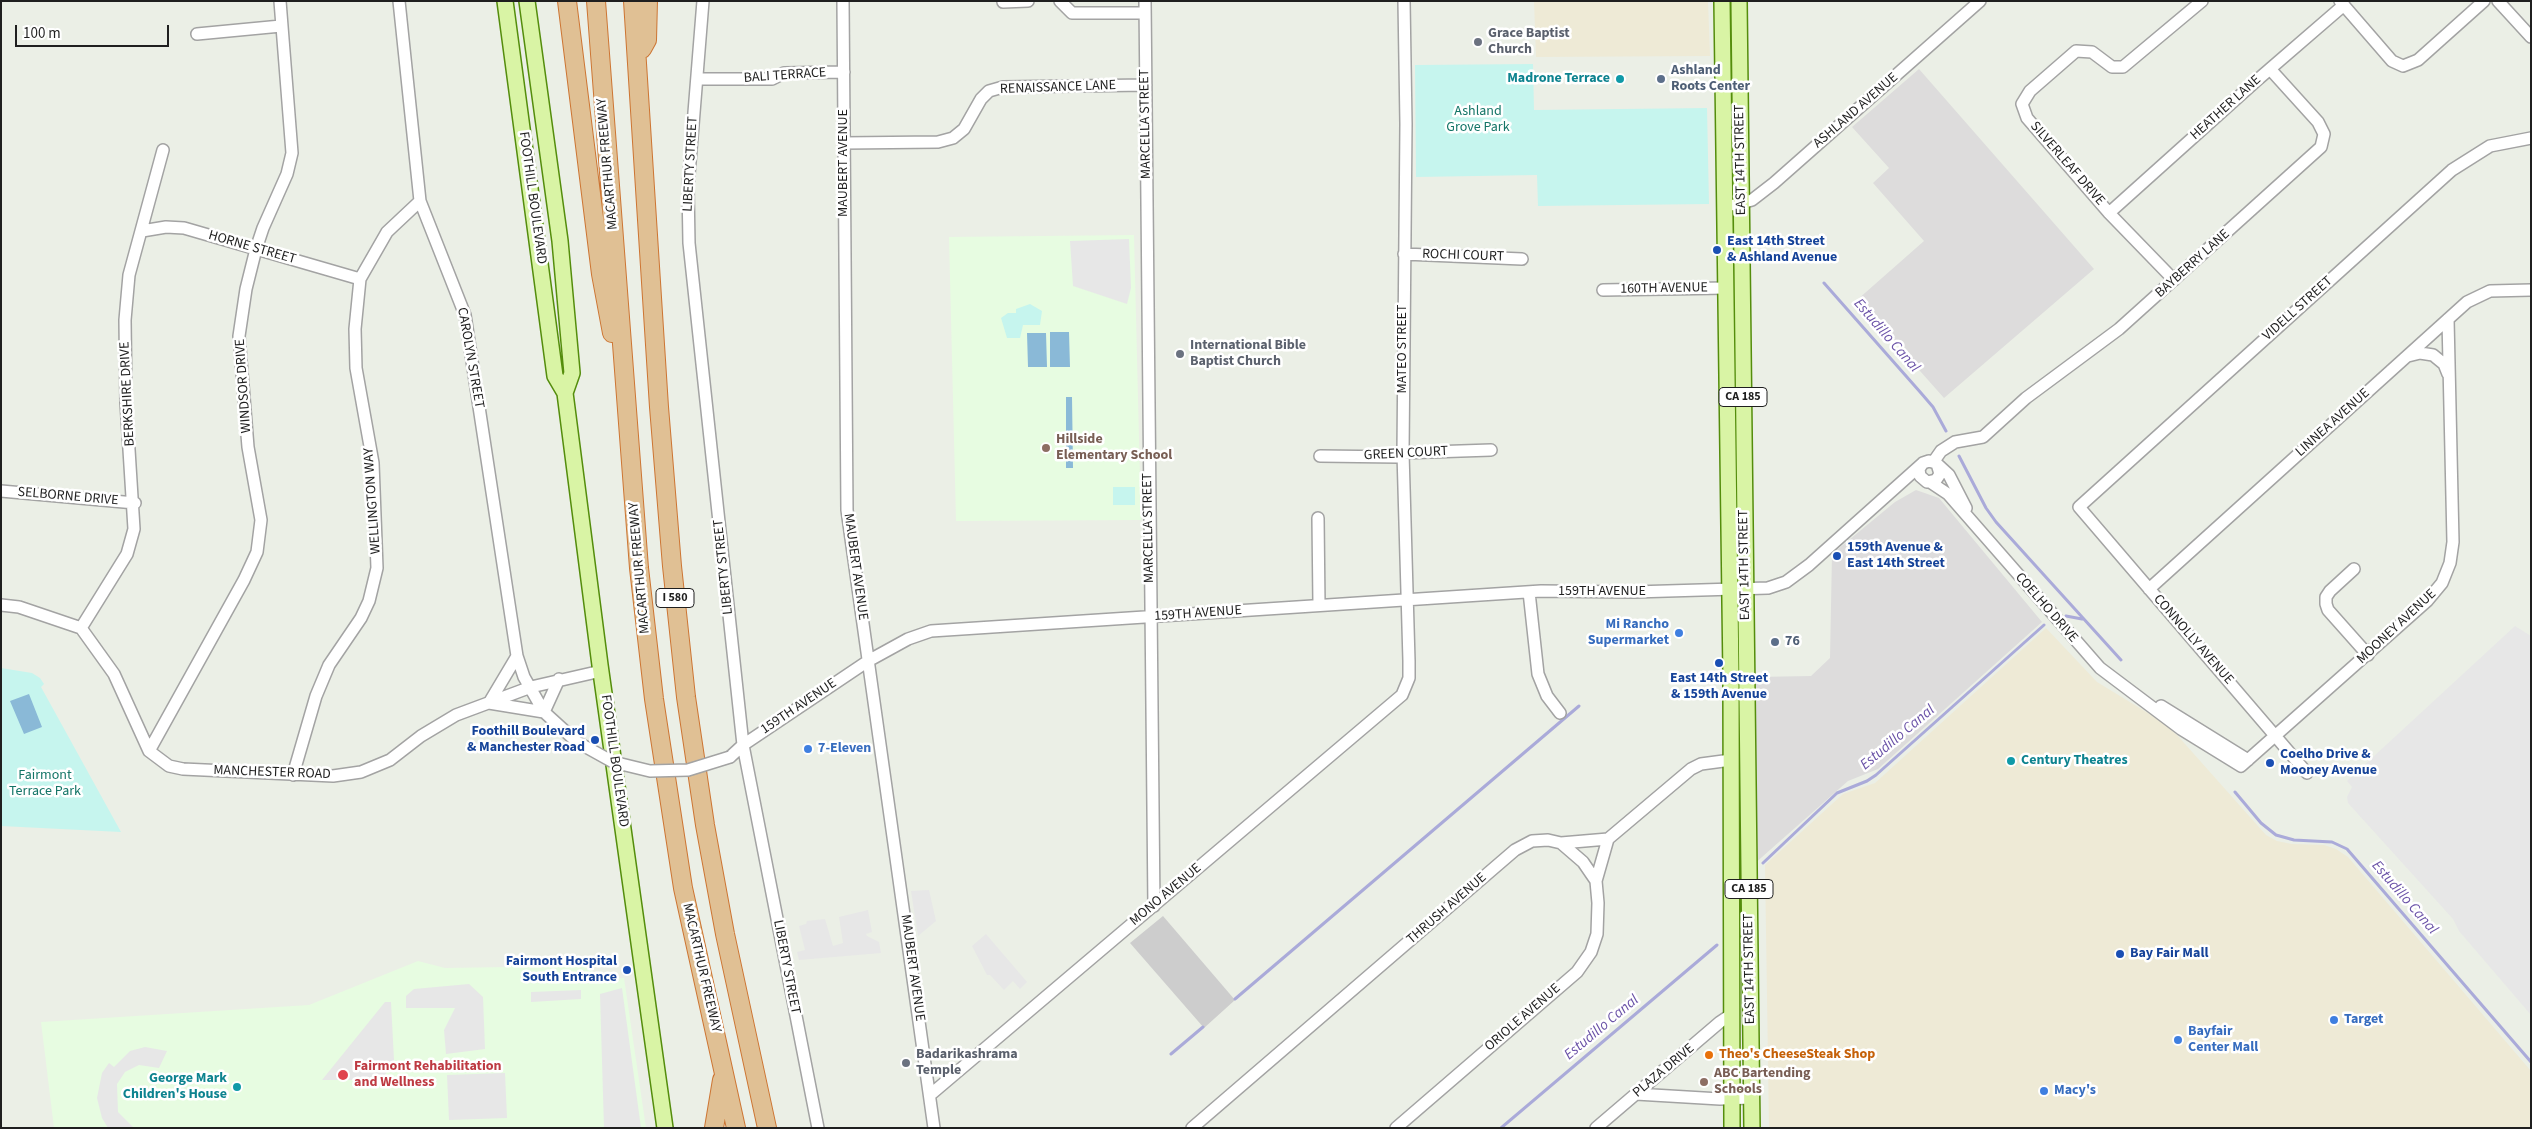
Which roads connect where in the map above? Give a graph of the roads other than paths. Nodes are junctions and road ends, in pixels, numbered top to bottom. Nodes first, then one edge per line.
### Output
1 (280, 1) edge
2 (399, 1) edge
3 (504, 1) edge
4 (527, 1) edge
5 (567, 1) edge
6 (596, 1) edge
7 (633, 1) edge
8 (648, 1) edge
9 (703, 1) edge
10 (843, 1) edge
11 (1028, 1) edge
12 (1060, 1) edge
13 (1404, 1) edge
14 (1722, 1) edge
15 (1738, 1) edge
16 (1980, 1) edge
17 (2202, 1) edge
18 (2484, 1) edge
19 (2498, 1) edge
20 (1003, 2) edge
21 (2342, 3) edge
22 (1145, 7) edge
23 (282, 26) junction
24 (197, 34) dead end
25 (2530, 37) edge
26 (637, 61) junction
27 (2270, 69) junction
28 (844, 72) junction
29 (697, 79) junction
30 (1146, 85) junction
31 (2531, 138) edge
32 (844, 142) junction
33 (163, 150) dead end
34 (420, 201) junction
35 (1742, 204) junction
36 (1725, 206) junction
37 (2109, 213) junction
38 (142, 231) junction
39 (256, 249) junction
40 (1404, 254) junction
41 (1522, 258) dead end
42 (360, 280) junction
43 (2174, 280) junction
44 (1726, 288) junction
45 (1603, 290) dead end
46 (2531, 290) edge
47 (2448, 319) junction
48 (2407, 356) junction
49 (2450, 379) junction
50 (565, 393) junction
51 (626, 410) junction
52 (1982, 437) joint
53 (1491, 450) dead end
54 (1402, 453) junction
55 (1320, 456) dead end
56 (1931, 463) junction
57 (1929, 482) junction
58 (1900, 485) junction
59 (1, 491) edge
60 (134, 503) junction
61 (2079, 507) joint
62 (1318, 518) dead end
63 (1977, 527) junction
64 (2354, 569) dead end
65 (2149, 589) junction
66 (1730, 590) junction
67 (1745, 590) junction
68 (1529, 592) junction
69 (1408, 599) junction
70 (1319, 605) junction
71 (1, 606) edge
72 (1151, 617) junction
73 (81, 628) junction
74 (2368, 655) junction
75 (517, 656) junction
76 (868, 661) junction
77 (601, 671) junction
78 (559, 680) junction
79 (531, 687) junction
80 (1402, 695) joint
81 (489, 703) junction
82 (544, 712) junction
83 (1560, 713) dead end
84 (2276, 736) junction
85 (743, 745) junction
86 (149, 751) junction
87 (1731, 760) junction
88 (2245, 763) joint
89 (2308, 773) dead end
90 (293, 775) junction
91 (1608, 838) junction
92 (1561, 843) junction
93 (1596, 881) junction
94 (1154, 906) junction
95 (1732, 1014) junction
96 (724, 1072) junction
97 (1636, 1094) junction
98 (930, 1095) junction
99 (1733, 1099) junction
100 (1752, 1105) junction
101 (665, 1128) edge
102 (714, 1128) edge
103 (736, 1128) edge
104 (767, 1128) edge
105 (818, 1128) edge
106 (934, 1128) edge
107 (1192, 1128) edge
108 (1396, 1128) edge
109 (1596, 1128) edge
110 (1732, 1128) edge
111 (1752, 1128) edge

1 - 23 street, WINDSOR DRIVE
2 - 34 street, CAROLYN STREET
3 - 50 main road, FOOTHILL BOULEVARD
4 - 50 main road, FOOTHILL BOULEVARD
5 - 51 highway
6 - 51 highway, MACARTHUR FREEWAY / I 580
7 - 26 highway, I 580
8 - 26 highway
9 - 29 street, LIBERTY STREET
10 - 28 street, MAUBERT AVENUE
11 - 20 street
12 - 22 street
13 - 40 street, MATEO STREET
14 - 36 main road, EAST 14TH STREET / CA 185
15 - 35 main road, EAST 14TH STREET / CA 185
16 - 35 street, ASHLAND AVENUE
17 - 37 street, SILVERLEAF DRIVE
18 - 21 street
19 - 25 street
21 - 27 street, HEATHER LANE
22 - 30 street, MARCELLA STREET
23 - 24 street
23 - 39 street, WINDSOR DRIVE
26 - 104 highway, I 580
27 - 37 street, HEATHER LANE
27 - 43 street, BAYBERRY LANE
28 - 29 street, BALI TERRACE
28 - 32 street, MAUBERT AVENUE
29 - 85 street, LIBERTY STREET
30 - 32 street, RENAISSANCE LANE
30 - 72 street, MARCELLA STREET
31 - 61 street, VIDELL STREET
32 - 76 street, MAUBERT AVENUE
33 - 38 street, BERKSHIRE DRIVE
34 - 42 street, WELLINGTON WAY
34 - 75 street, CAROLYN STREET
35 - 36 street, ASHLAND AVENUE
35 - 67 main road, EAST 14TH STREET / CA 185
36 - 44 main road, EAST 14TH STREET / CA 185
37 - 43 street, SILVERLEAF DRIVE
38 - 39 street, HORNE STREET
38 - 60 street, BERKSHIRE DRIVE
39 - 42 street, HORNE STREET
39 - 86 street, WINDSOR DRIVE
40 - 41 street, ROCHI COURT
40 - 54 street, MATEO STREET
42 - 90 street, WELLINGTON WAY
43 - 52 street, BAYBERRY LANE
44 - 45 street, 160TH AVENUE
44 - 66 main road, EAST 14TH STREET / CA 185
46 - 47 street, LINNEA AVENUE
47 - 48 street, LINNEA AVENUE
47 - 49 street, MOONEY AVENUE
48 - 49 street
48 - 65 street, LINNEA AVENUE
49 - 74 street, MOONEY AVENUE
50 - 77 main road, FOOTHILL BOULEVARD
51 - 96 highway, MACARTHUR FREEWAY / I 580
52 - 56 street, 159TH AVENUE
53 - 54 street, GREEN COURT
54 - 55 street, GREEN COURT
54 - 69 street, MATEO STREET
56 - 57 street
56 - 57 street
56 - 58 street, 159TH AVENUE
56 - 63 street, COELHO DRIVE
57 - 58 street
57 - 63 street, COELHO DRIVE
58 - 67 street, 159TH AVENUE
59 - 60 street, SELBORNE DRIVE
60 - 73 street, BERKSHIRE DRIVE
61 - 65 street, CONNOLLY AVENUE
62 - 70 street
63 - 88 street, COELHO DRIVE
64 - 74 street
65 - 84 street, CONNOLLY AVENUE
66 - 67 street, 159TH AVENUE
66 - 68 street, 159TH AVENUE
66 - 87 main road, EAST 14TH STREET / CA 185
67 - 100 main road, EAST 14TH STREET / CA 185
68 - 69 street, 159TH AVENUE
68 - 83 street
69 - 70 street, 159TH AVENUE
69 - 80 street, MATEO STREET
70 - 72 street, 159TH AVENUE
71 - 73 street
72 - 76 street, 159TH AVENUE
72 - 94 street, MARCELLA STREET
73 - 86 street, MANCHESTER ROAD
74 - 84 street, MOONEY AVENUE
75 - 79 street, CAROLYN STREET
75 - 81 street
76 - 85 street, 159TH AVENUE
76 - 98 street, MAUBERT AVENUE
77 - 78 street, MANCHESTER ROAD
77 - 101 main road, FOOTHILL BOULEVARD
78 - 79 street, MANCHESTER ROAD
78 - 82 street
79 - 81 street, MANCHESTER ROAD
79 - 82 street, 159TH AVENUE
80 - 94 street, MONO AVENUE
81 - 82 street
81 - 90 street, MANCHESTER ROAD
82 - 85 street, 159TH AVENUE, bridge
84 - 88 street, MOONEY AVENUE
84 - 89 street, CONNOLLY AVENUE
85 - 105 street, LIBERTY STREET
86 - 90 street, MANCHESTER ROAD
87 - 91 street
87 - 95 main road, EAST 14TH STREET / CA 185
91 - 92 street, THRUSH AVENUE
91 - 93 street, ORIOLE AVENUE
92 - 93 street
92 - 107 street, THRUSH AVENUE
93 - 108 street, ORIOLE AVENUE
94 - 98 street, MONO AVENUE
95 - 97 street, PLAZA DRIVE
95 - 99 main road, EAST 14TH STREET / CA 185
96 - 102 highway
96 - 103 highway, MACARTHUR FREEWAY / I 580
97 - 99 street
97 - 109 street, PLAZA DRIVE
98 - 106 street, MAUBERT AVENUE
99 - 100 street
99 - 110 main road, EAST 14TH STREET / CA 185
100 - 111 main road, EAST 14TH STREET / CA 185

